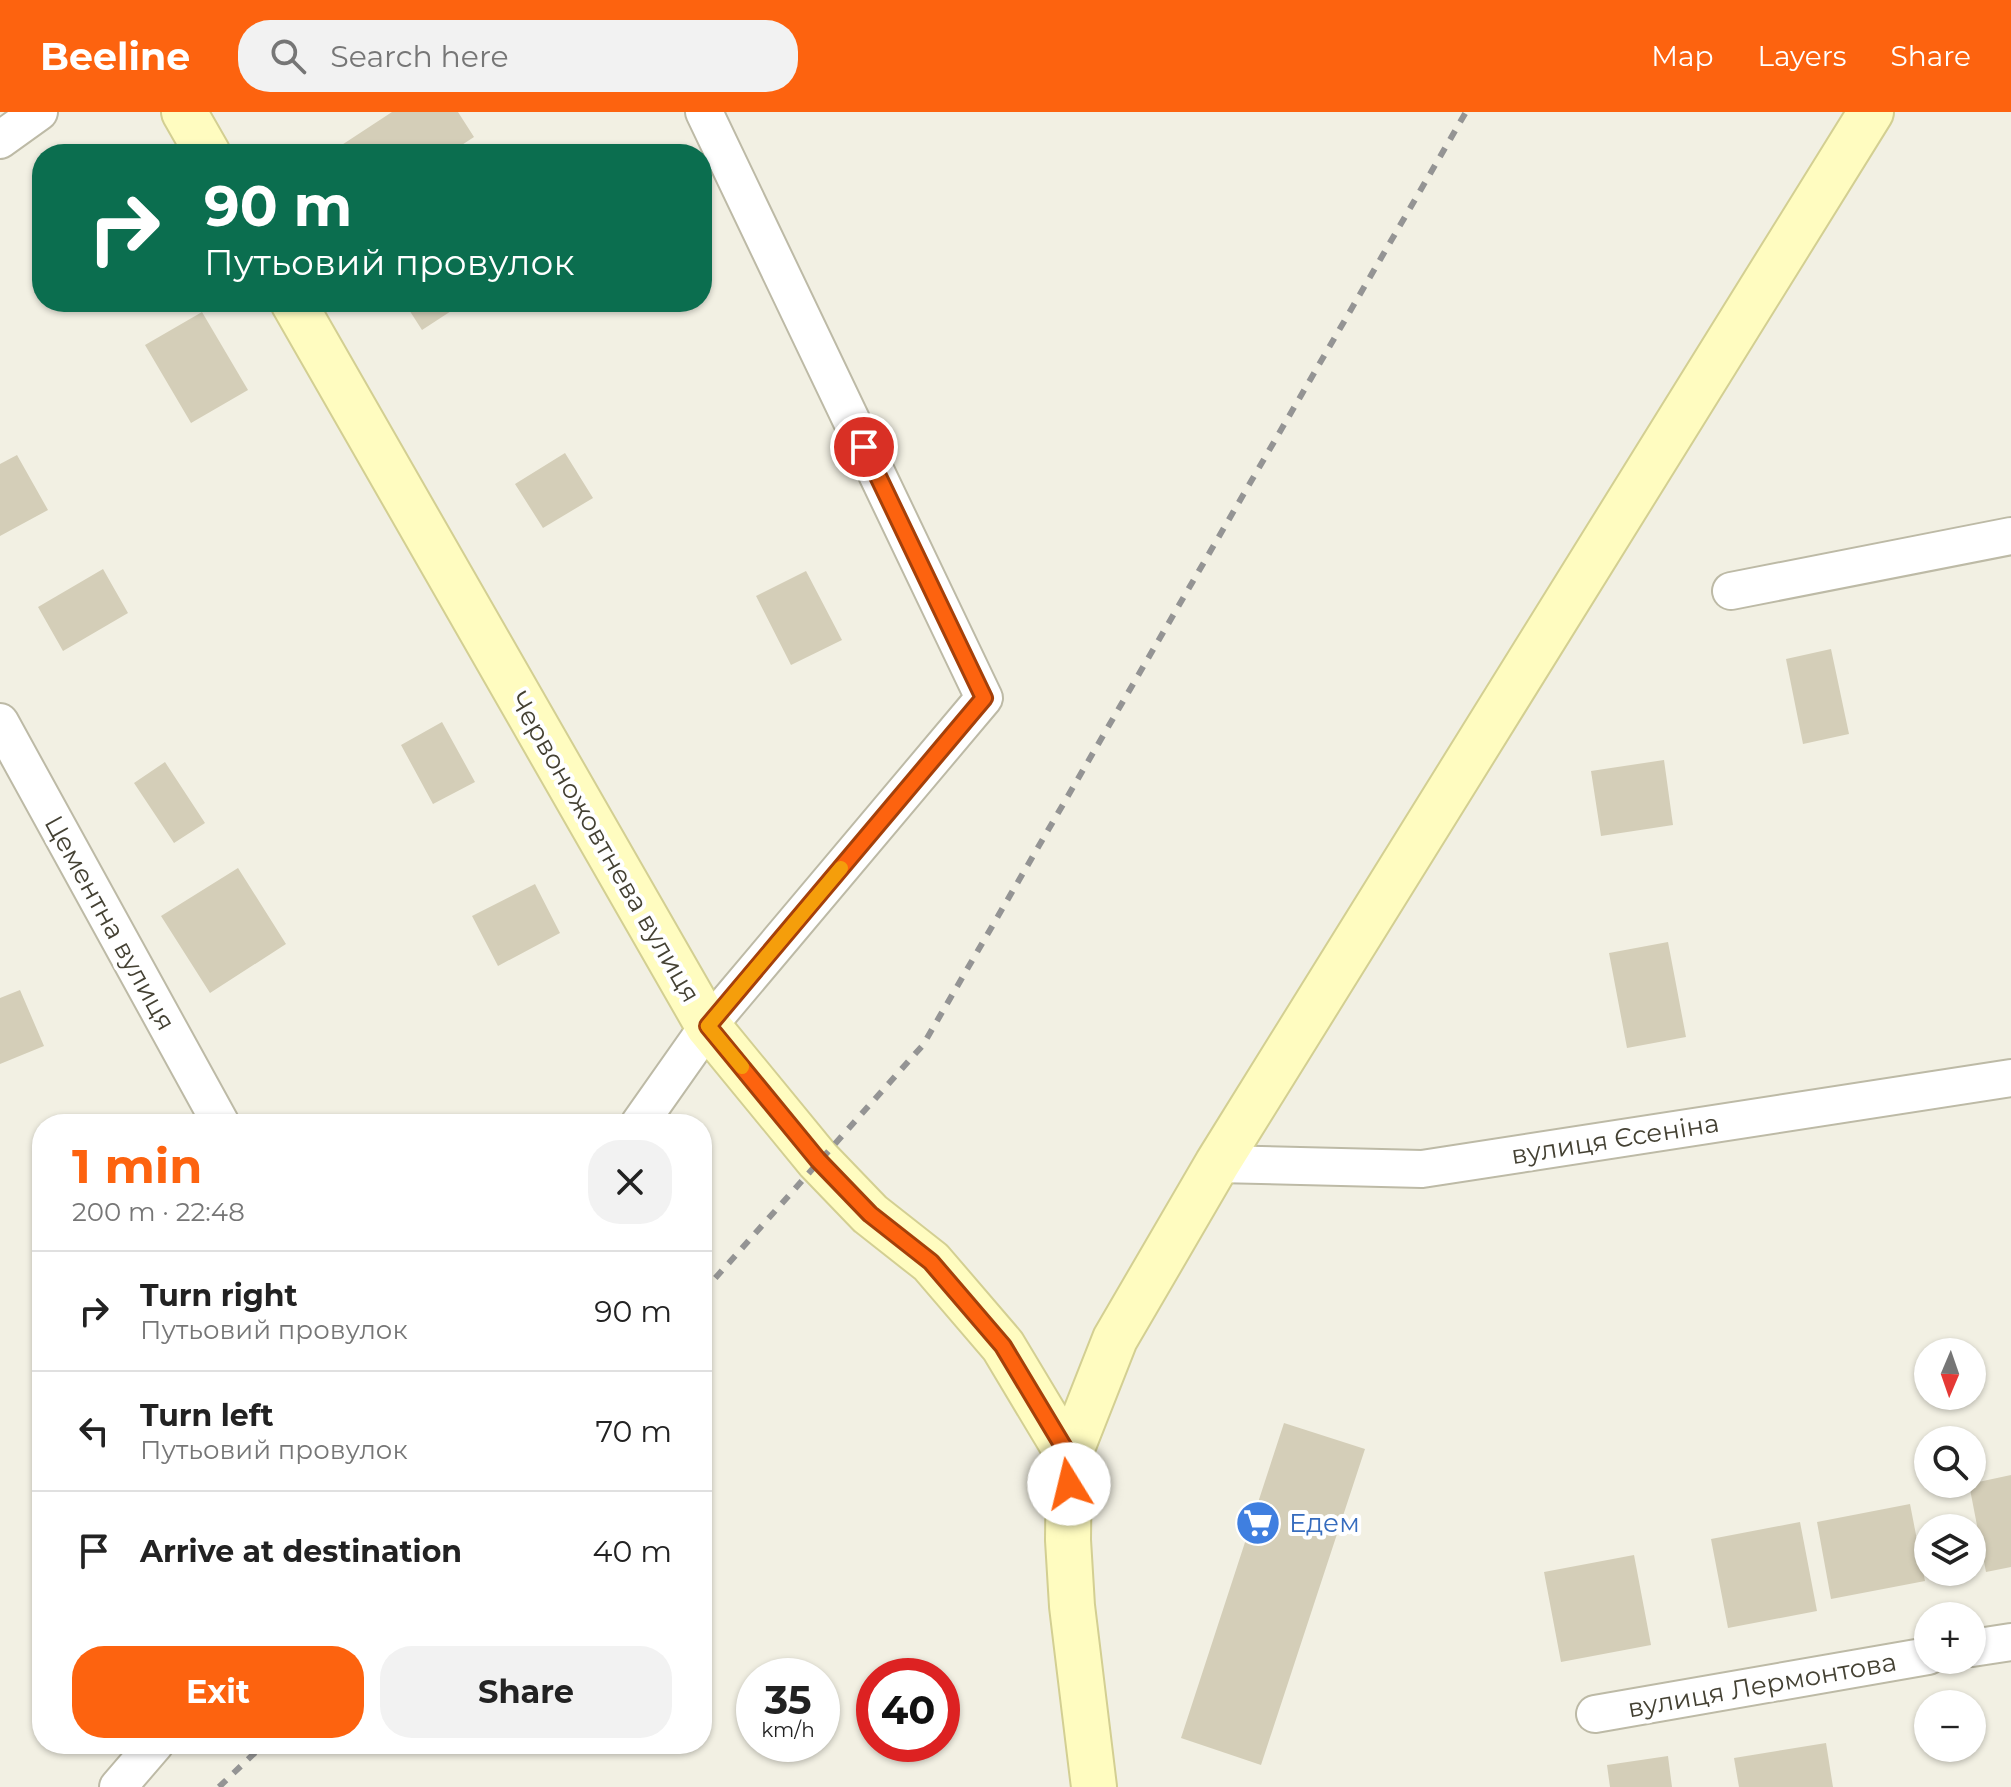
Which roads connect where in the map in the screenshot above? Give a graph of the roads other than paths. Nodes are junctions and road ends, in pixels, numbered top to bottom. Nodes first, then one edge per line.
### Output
1 (39, 112) edge
2 (184, 112) edge
3 (704, 112) edge
4 (1871, 112) edge
5 (0, 140) edge
6 (202, 144) edge
7 (299, 312) edge
8 (2011, 536) edge
9 (1731, 591) dead end
10 (0, 722) edge
11 (708, 1026) junction
12 (2011, 1078) edge
13 (216, 1114) edge
14 (646, 1114) edge
15 (1217, 1164) junction
16 (1069, 1456) junction
17 (2011, 1642) edge
18 (1986, 1646) edge
19 (1914, 1658) edge
20 (1595, 1714) dead end
21 (146, 1754) edge
22 (118, 1787) edge
23 (1094, 1787) edge

1 - 5 street
2 - 6 street
3 - 11 street
4 - 15 street
7 - 11 street, Червоножовтнева вулиця
8 - 9 street
10 - 13 street, Цементна вулиця
11 - 14 street
11 - 16 street, Червоножовтнева вулиця
12 - 15 street, вулиця Єсеніна
15 - 16 street
16 - 23 street
17 - 18 street
19 - 20 street, вулиця Лермонтова
21 - 22 street

